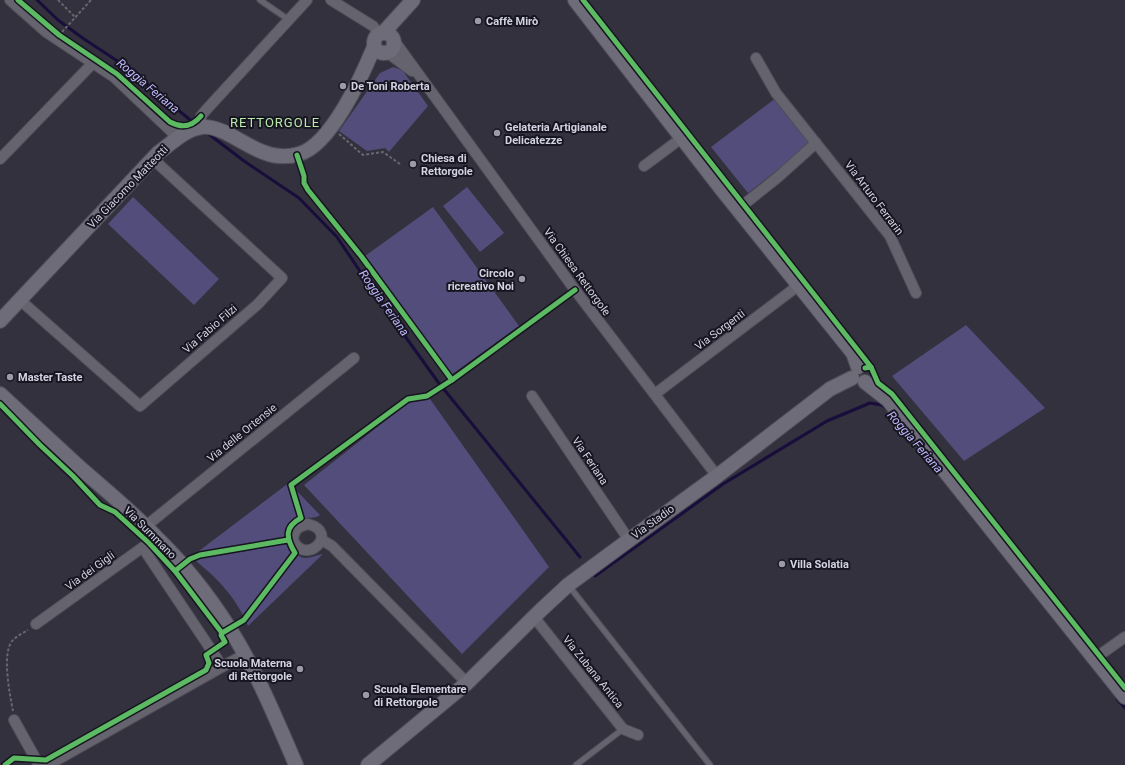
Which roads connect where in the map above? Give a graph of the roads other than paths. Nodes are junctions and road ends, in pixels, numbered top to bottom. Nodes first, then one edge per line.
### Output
1 (10, 0) edge
2 (260, 0) edge
3 (307, 0) edge
4 (331, 0) edge
5 (575, 0) edge
6 (408, 5) edge
7 (289, 20) junction
8 (385, 43) junction
9 (756, 58) dead end
10 (93, 63) junction
11 (422, 78) junction
12 (201, 127) junction
13 (183, 135) junction
14 (683, 137) junction
15 (816, 142) junction
16 (0, 159) edge
17 (153, 159) junction
18 (644, 166) dead end
19 (738, 209) junction
20 (799, 285) junction
21 (916, 293) dead end
22 (20, 300) junction
23 (0, 321) edge
24 (354, 358) dead end
25 (858, 376) junction
26 (0, 394) edge
27 (655, 394) junction
28 (532, 396) dead end
29 (717, 476) junction
30 (146, 526) junction
31 (157, 537) junction
32 (322, 540) dead end
33 (629, 540) junction
34 (142, 548) junction
35 (568, 585) junction
36 (534, 617) junction
37 (36, 624) road end
38 (1125, 637) edge
39 (245, 654) junction
40 (1094, 659) junction
41 (222, 667) junction
42 (467, 683) junction
43 (1125, 697) edge
44 (14, 720) road end
45 (622, 729) junction
46 (638, 735) dead end
47 (39, 765) edge
48 (48, 765) edge
49 (296, 765) edge
50 (368, 765) edge
51 (576, 765) edge
52 (710, 765) edge

1 - 10 street
2 - 7 lane
3 - 7 street
4 - 8 street
5 - 14 street
6 - 8 street
7 - 12 street
8 - 11 street, Via Chiesa Rettorgole
8 - 11 street, Via Chiesa Rettorgole
8 - 12 street
9 - 15 street, Via Arturo Ferrarin
10 - 13 street
10 - 16 street
11 - 27 street, Via Chiesa Rettorgole
12 - 13 street, Via Giacomo Matteotti
13 - 17 street, Via Giacomo Matteotti
14 - 18 street
14 - 19 street
15 - 19 street
15 - 21 street, Via Arturo Ferrarin
17 - 22 street, Via Giacomo Matteotti
17 - 22 street, Via Fabio Filzi
19 - 20 street
20 - 25 street
20 - 27 street, Via Sorgenti
22 - 23 street, Via Giacomo Matteotti
24 - 30 street, Via delle Ortensie
25 - 29 street, Via Stadio
25 - 40 street
26 - 30 street, Via Summano
27 - 29 street, Via Chiesa Rettorgole
28 - 33 street, Via Feriana
29 - 33 street, Via Stadio
30 - 31 street, Via Summano
31 - 34 street, Via dei Gigli
31 - 39 street, Via Summano
32 - 42 street
33 - 35 street, Via Stadio
34 - 37 street, Via dei Gigli
34 - 41 street, Via Summano
35 - 36 street, Via Stadio
35 - 52 lane
36 - 42 street, Via Stadio
36 - 45 street, Via Zubana Antica
38 - 40 street
39 - 41 street
39 - 49 street, Via Summano
40 - 43 street
41 - 48 street
42 - 50 street, Via Stadio
44 - 47 street
45 - 46 street
45 - 51 lane

